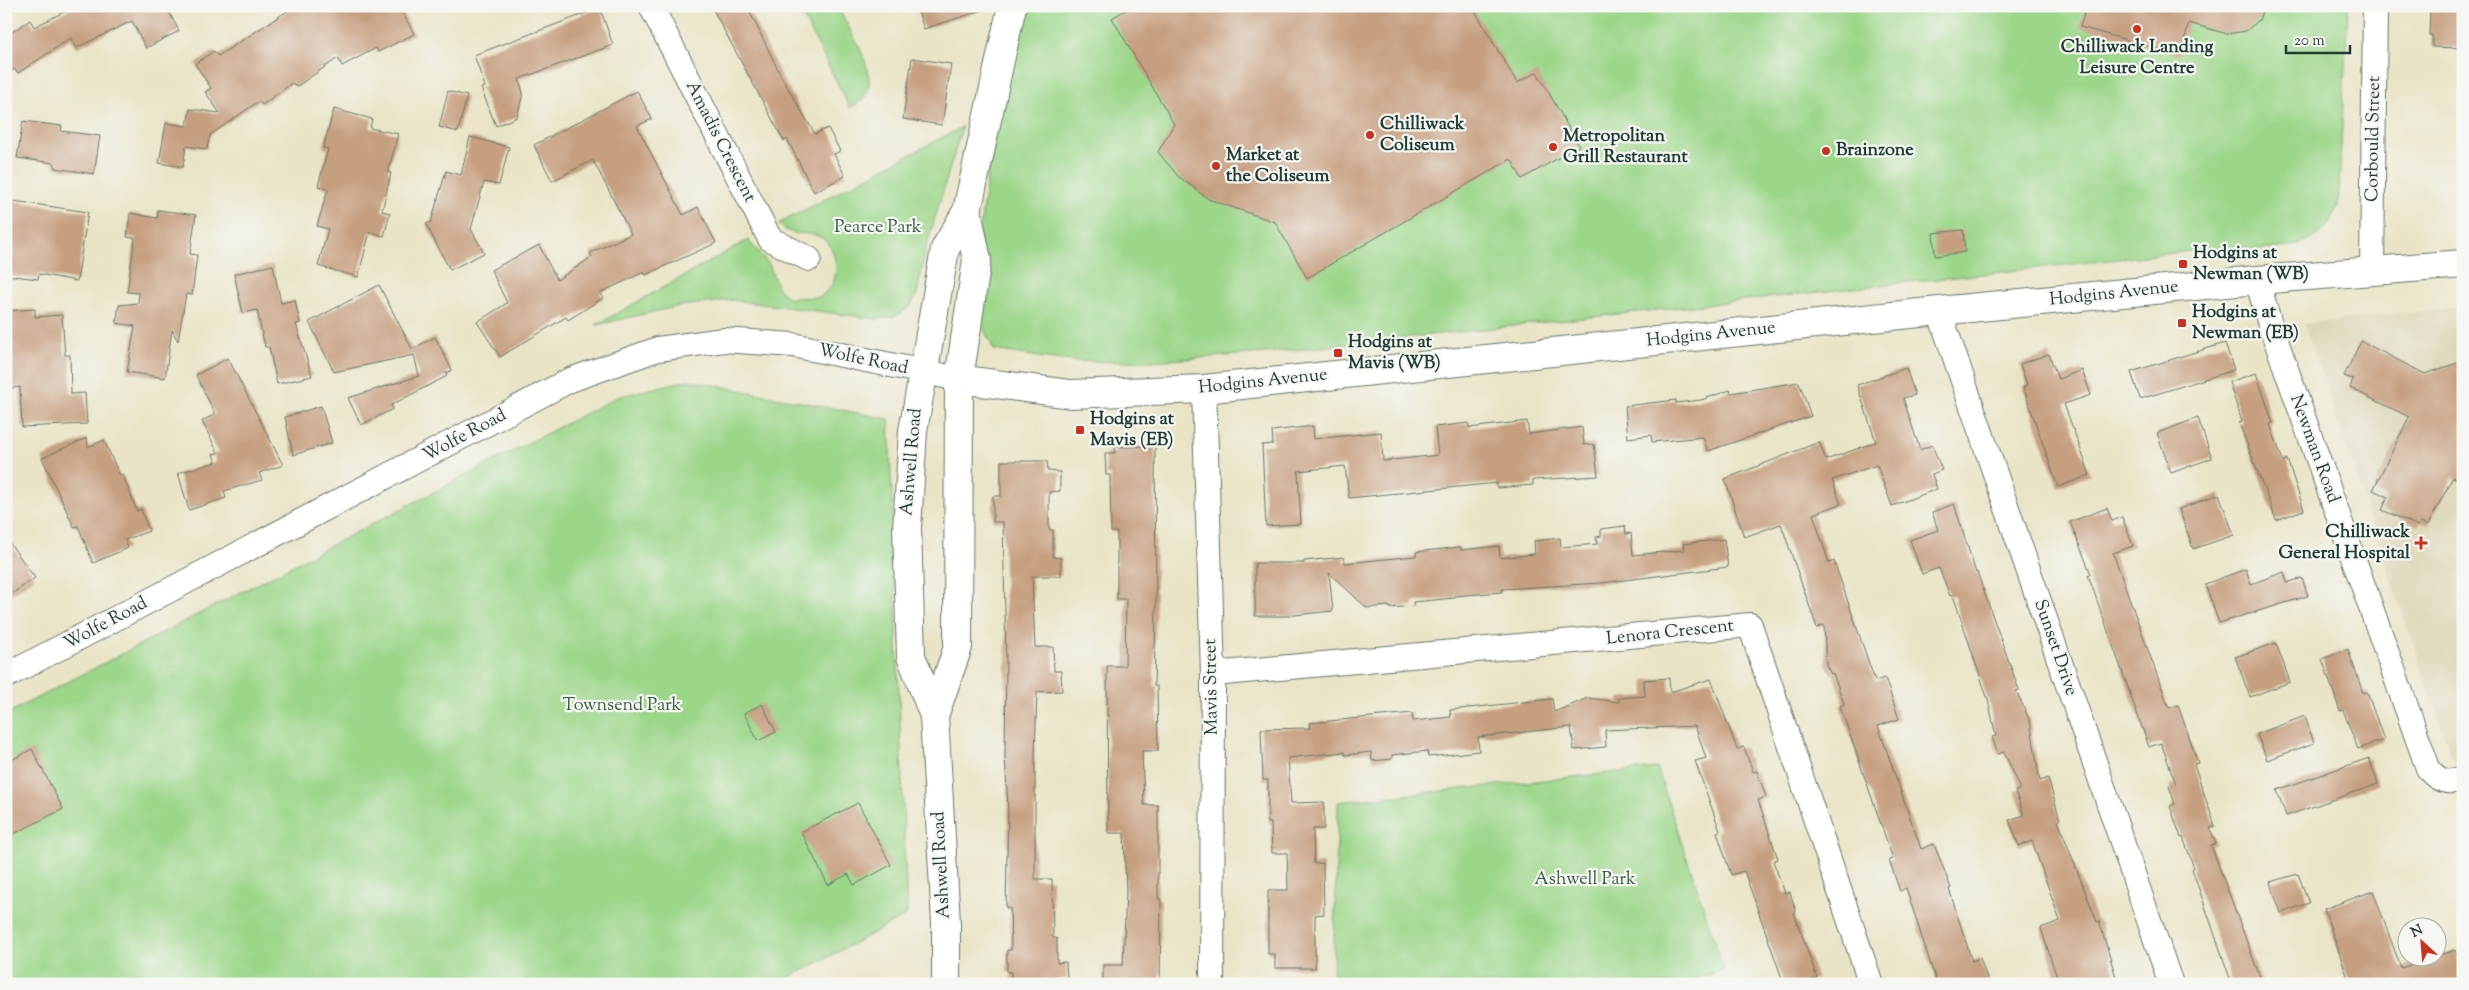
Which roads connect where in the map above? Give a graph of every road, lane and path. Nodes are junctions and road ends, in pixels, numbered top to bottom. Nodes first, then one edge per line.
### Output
1 (651, 6) edge
2 (1012, 6) edge
3 (2375, 6) edge
4 (966, 211) junction
5 (809, 260) dead end
6 (2463, 264) edge
7 (2372, 271) junction
8 (2257, 280) junction
9 (1939, 311) junction
10 (922, 372) junction
11 (959, 379) junction
12 (1204, 389) junction
13 (1213, 674) junction
14 (6, 676) edge
15 (934, 716) junction
16 (2452, 780) edge
17 (946, 984) edge
18 (1212, 984) edge
19 (1871, 984) edge
20 (2171, 984) edge

1 - 5 street, Amadis Crescent
2 - 4 street, Ashwell Road
3 - 7 street, Corbould Street
4 - 10 street, Ashwell Road
4 - 11 street, Ashwell Road
6 - 7 street, Hodgins Avenue
7 - 8 street, Hodgins Avenue
8 - 9 street, Hodgins Avenue
8 - 16 street, Newman Road
9 - 12 street, Hodgins Avenue
9 - 20 street, Sunset Drive
10 - 11 street, Wolfe Road
10 - 14 street, Wolfe Road
10 - 15 street, Ashwell Road
11 - 12 street, Hodgins Avenue
11 - 15 street, Ashwell Road
12 - 13 street, Mavis Street
13 - 18 street, Mavis Street
13 - 19 street, Lenora Crescent
15 - 17 street, Ashwell Road

